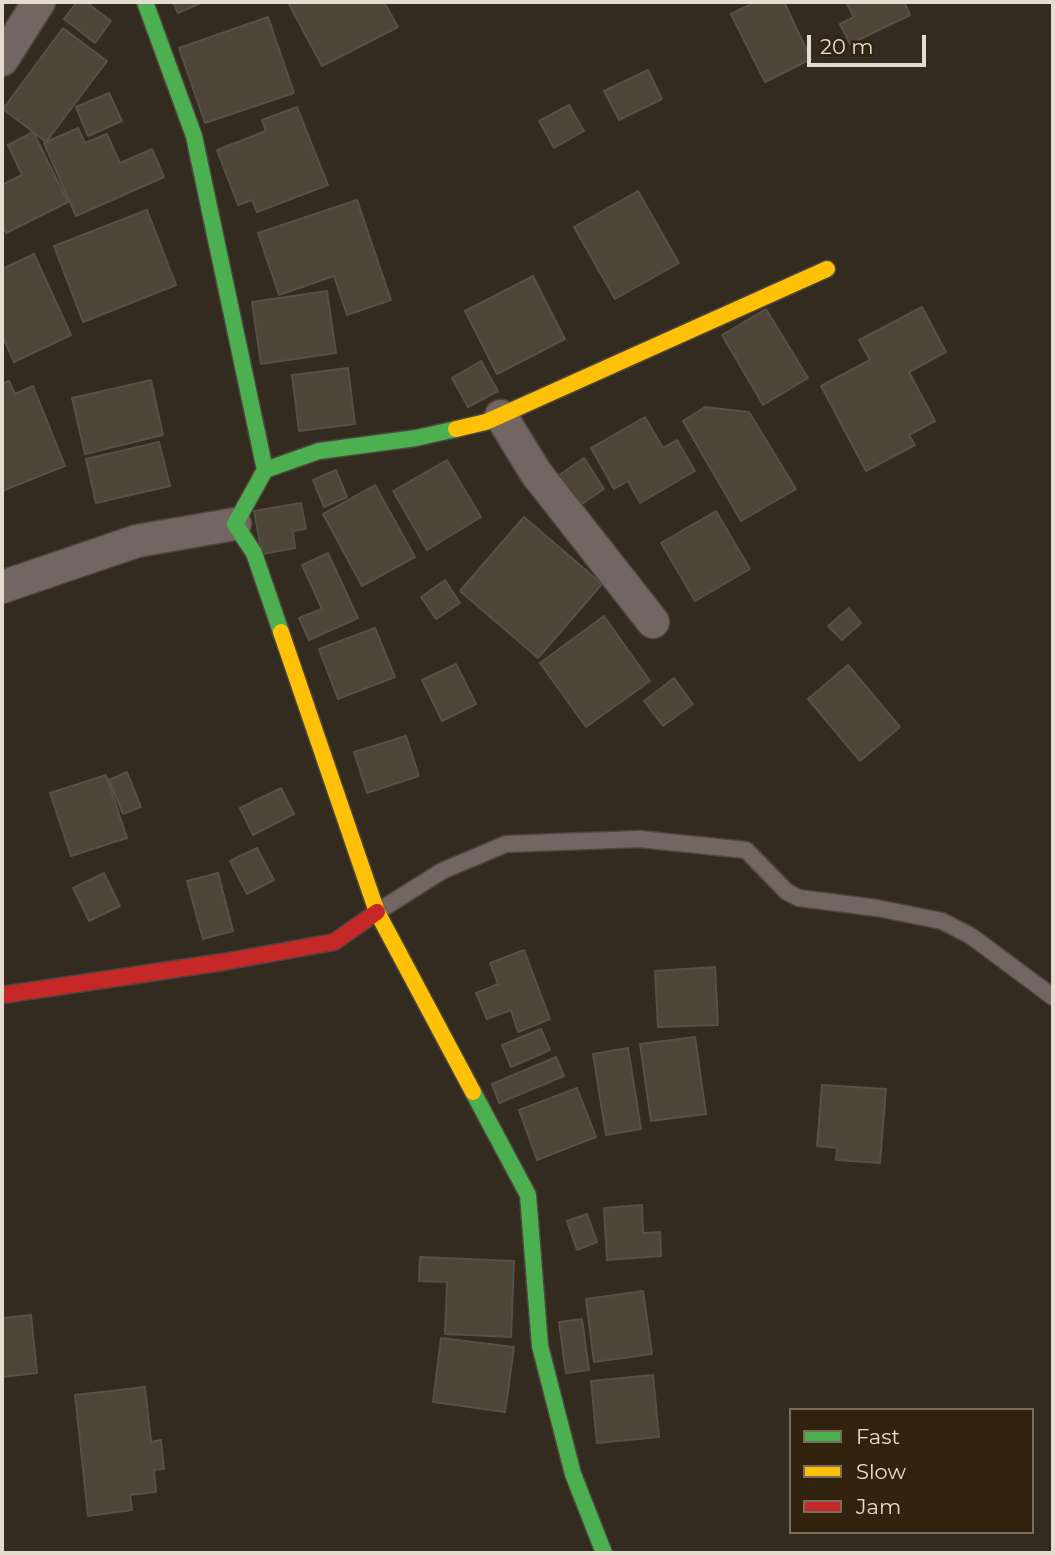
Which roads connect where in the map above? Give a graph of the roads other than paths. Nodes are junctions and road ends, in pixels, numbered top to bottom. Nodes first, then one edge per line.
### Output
1 (39, 2) edge
2 (145, 2) edge
3 (2, 60) edge
4 (827, 269) dead end
5 (501, 416) junction
6 (265, 470) junction
7 (235, 524) junction
8 (2, 587) edge
9 (653, 622) dead end
10 (377, 912) junction
11 (2, 995) edge
12 (1053, 997) edge
13 (604, 1553) edge

1 - 3 street
2 - 6 street
4 - 5 street
5 - 6 street
5 - 9 street
6 - 7 street
7 - 8 street
7 - 10 street
10 - 11 street
10 - 12 lane
10 - 13 street

